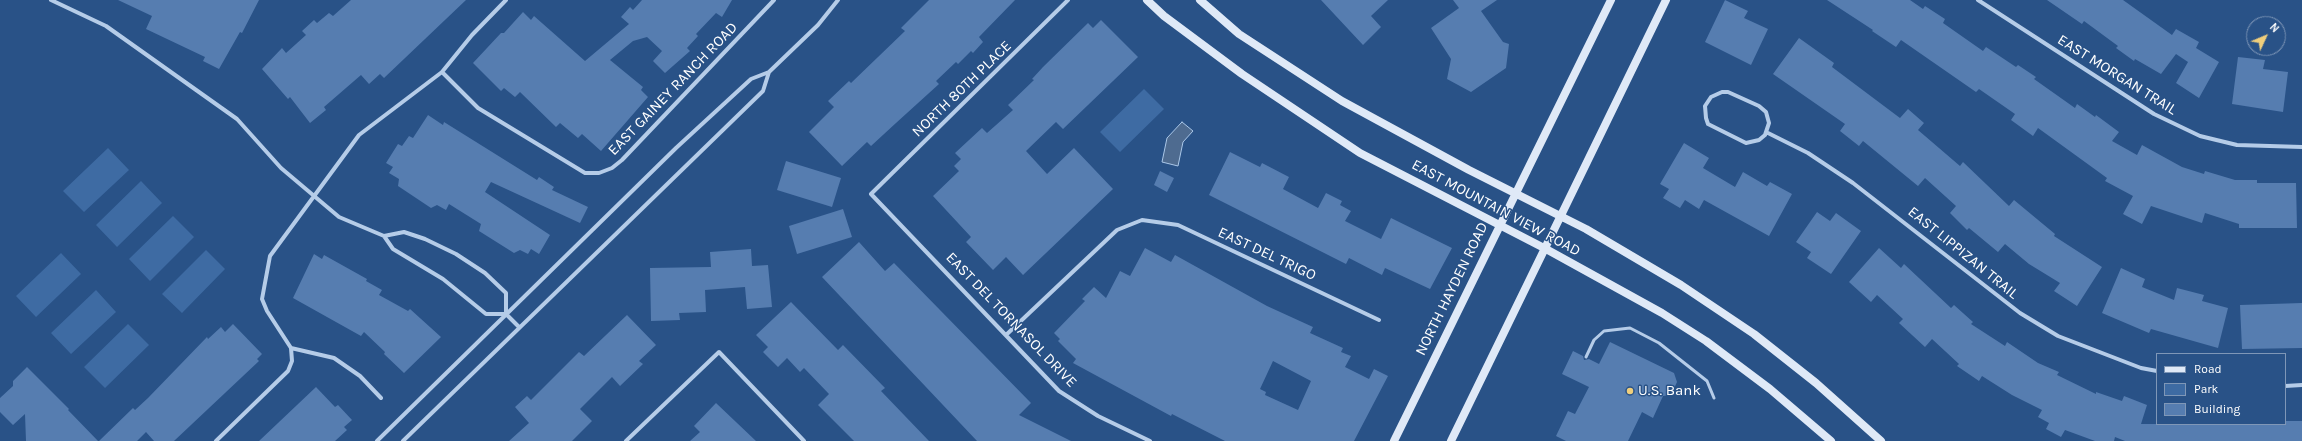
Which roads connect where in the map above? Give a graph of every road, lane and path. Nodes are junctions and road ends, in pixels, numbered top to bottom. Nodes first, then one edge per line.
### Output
1 (51, 0) edge
2 (506, 0) edge
3 (774, 0) edge
4 (838, 0) edge
5 (1068, 0) edge
6 (1146, 0) edge
7 (1200, 0) edge
8 (1612, 0) edge
9 (1666, 0) edge
10 (1978, 0) edge
11 (442, 72) junction
12 (769, 72) junction
13 (1766, 132) junction
14 (2302, 146) edge
15 (1515, 193) junction
16 (871, 194) joint
17 (312, 197) junction
18 (1561, 216) junction
19 (1499, 225) junction
20 (384, 236) junction
21 (1546, 249) junction
22 (506, 314) junction
23 (1379, 320) dead end
24 (519, 326) junction
25 (1006, 335) junction
26 (291, 348) junction
27 (1586, 357) dead end
28 (2156, 371) edge
29 (2302, 385) edge
30 (2286, 386) edge
31 (381, 398) dead end
32 (1714, 398) dead end
33 (216, 441) edge
34 (378, 441) edge
35 (403, 441) edge
36 (626, 441) edge
37 (804, 441) edge
38 (1150, 441) edge
39 (1394, 441) edge
40 (1451, 441) edge
41 (1831, 441) edge
42 (1881, 441) edge

1 - 17 street
2 - 11 street
3 - 11 street, EAST GAINEY RANCH ROAD
4 - 12 street
5 - 16 street, NORTH 80TH PLACE
6 - 19 main road, EAST MOUNTAIN VIEW ROAD
7 - 15 main road, EAST MOUNTAIN VIEW ROAD
8 - 15 main road, NORTH HAYDEN ROAD
9 - 18 main road
10 - 14 street, EAST MORGAN TRAIL
11 - 17 street
12 - 22 street
12 - 24 street
13 - 13 street
13 - 28 street, EAST LIPPIZAN TRAIL
15 - 18 main road, EAST MOUNTAIN VIEW ROAD
15 - 19 main road, NORTH HAYDEN ROAD
16 - 25 street, EAST DEL TORNASOL DRIVE
17 - 20 street
17 - 26 street
18 - 21 main road
18 - 42 main road, EAST MOUNTAIN VIEW ROAD
19 - 21 main road, EAST MOUNTAIN VIEW ROAD
19 - 39 main road, NORTH HAYDEN ROAD
20 - 22 street
20 - 22 street
21 - 40 main road
21 - 41 main road, EAST MOUNTAIN VIEW ROAD
22 - 24 street
22 - 34 street
23 - 25 street, EAST DEL TRIGO
24 - 35 street
25 - 38 street, EAST DEL TORNASOL DRIVE
26 - 31 street
26 - 33 street
27 - 32 lane
29 - 30 street
36 - 37 street

